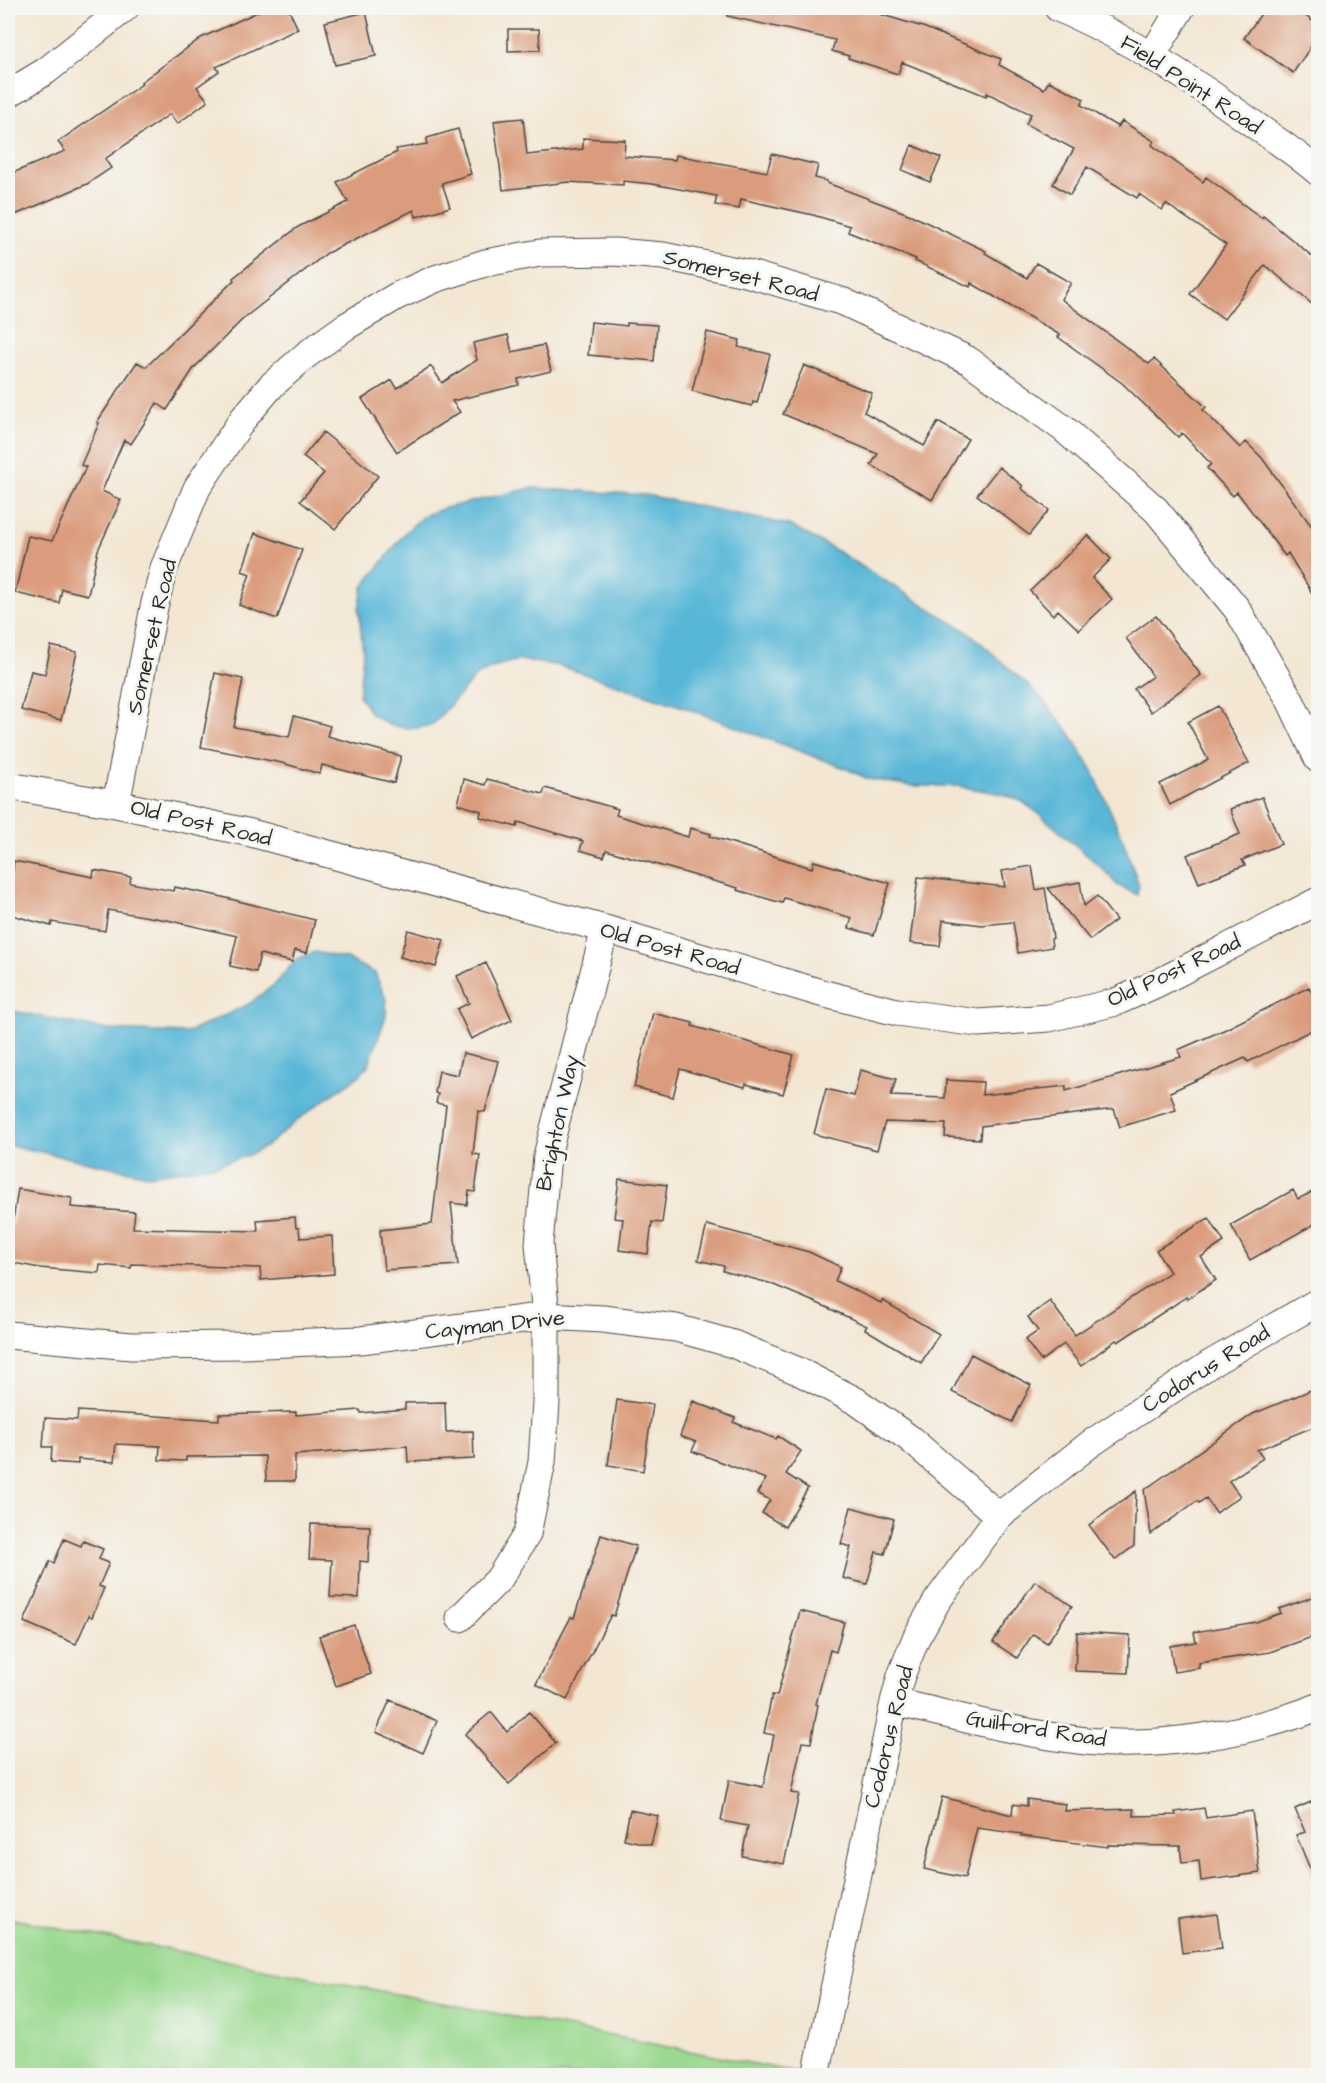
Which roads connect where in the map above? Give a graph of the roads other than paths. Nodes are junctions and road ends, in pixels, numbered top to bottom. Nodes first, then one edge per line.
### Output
1 (125, 8) edge
2 (1058, 8) edge
3 (1181, 8) edge
4 (1151, 57) junction
5 (8, 94) edge
6 (1318, 172) edge
7 (1318, 759) edge
8 (8, 786) edge
9 (116, 804) junction
10 (1318, 901) edge
11 (604, 929) junction
12 (1318, 1302) edge
13 (546, 1316) junction
14 (8, 1335) edge
15 (999, 1516) junction
16 (460, 1618) dead end
17 (894, 1702) junction
18 (1318, 1707) edge
19 (816, 2076) edge

1 - 5 street
2 - 4 street, Field Point Road
3 - 4 street
4 - 6 street, Field Point Road
7 - 9 street, Somerset Road
8 - 9 street, Old Post Road
9 - 11 street, Old Post Road
10 - 11 street, Old Post Road
11 - 13 street, Brighton Way
12 - 15 street, Codorus Road
13 - 14 street, Cayman Drive
13 - 15 street, Cayman Drive
13 - 16 street, Brighton Way
15 - 17 street, Codorus Road
17 - 18 street, Guilford Road
17 - 19 street, Codorus Road

